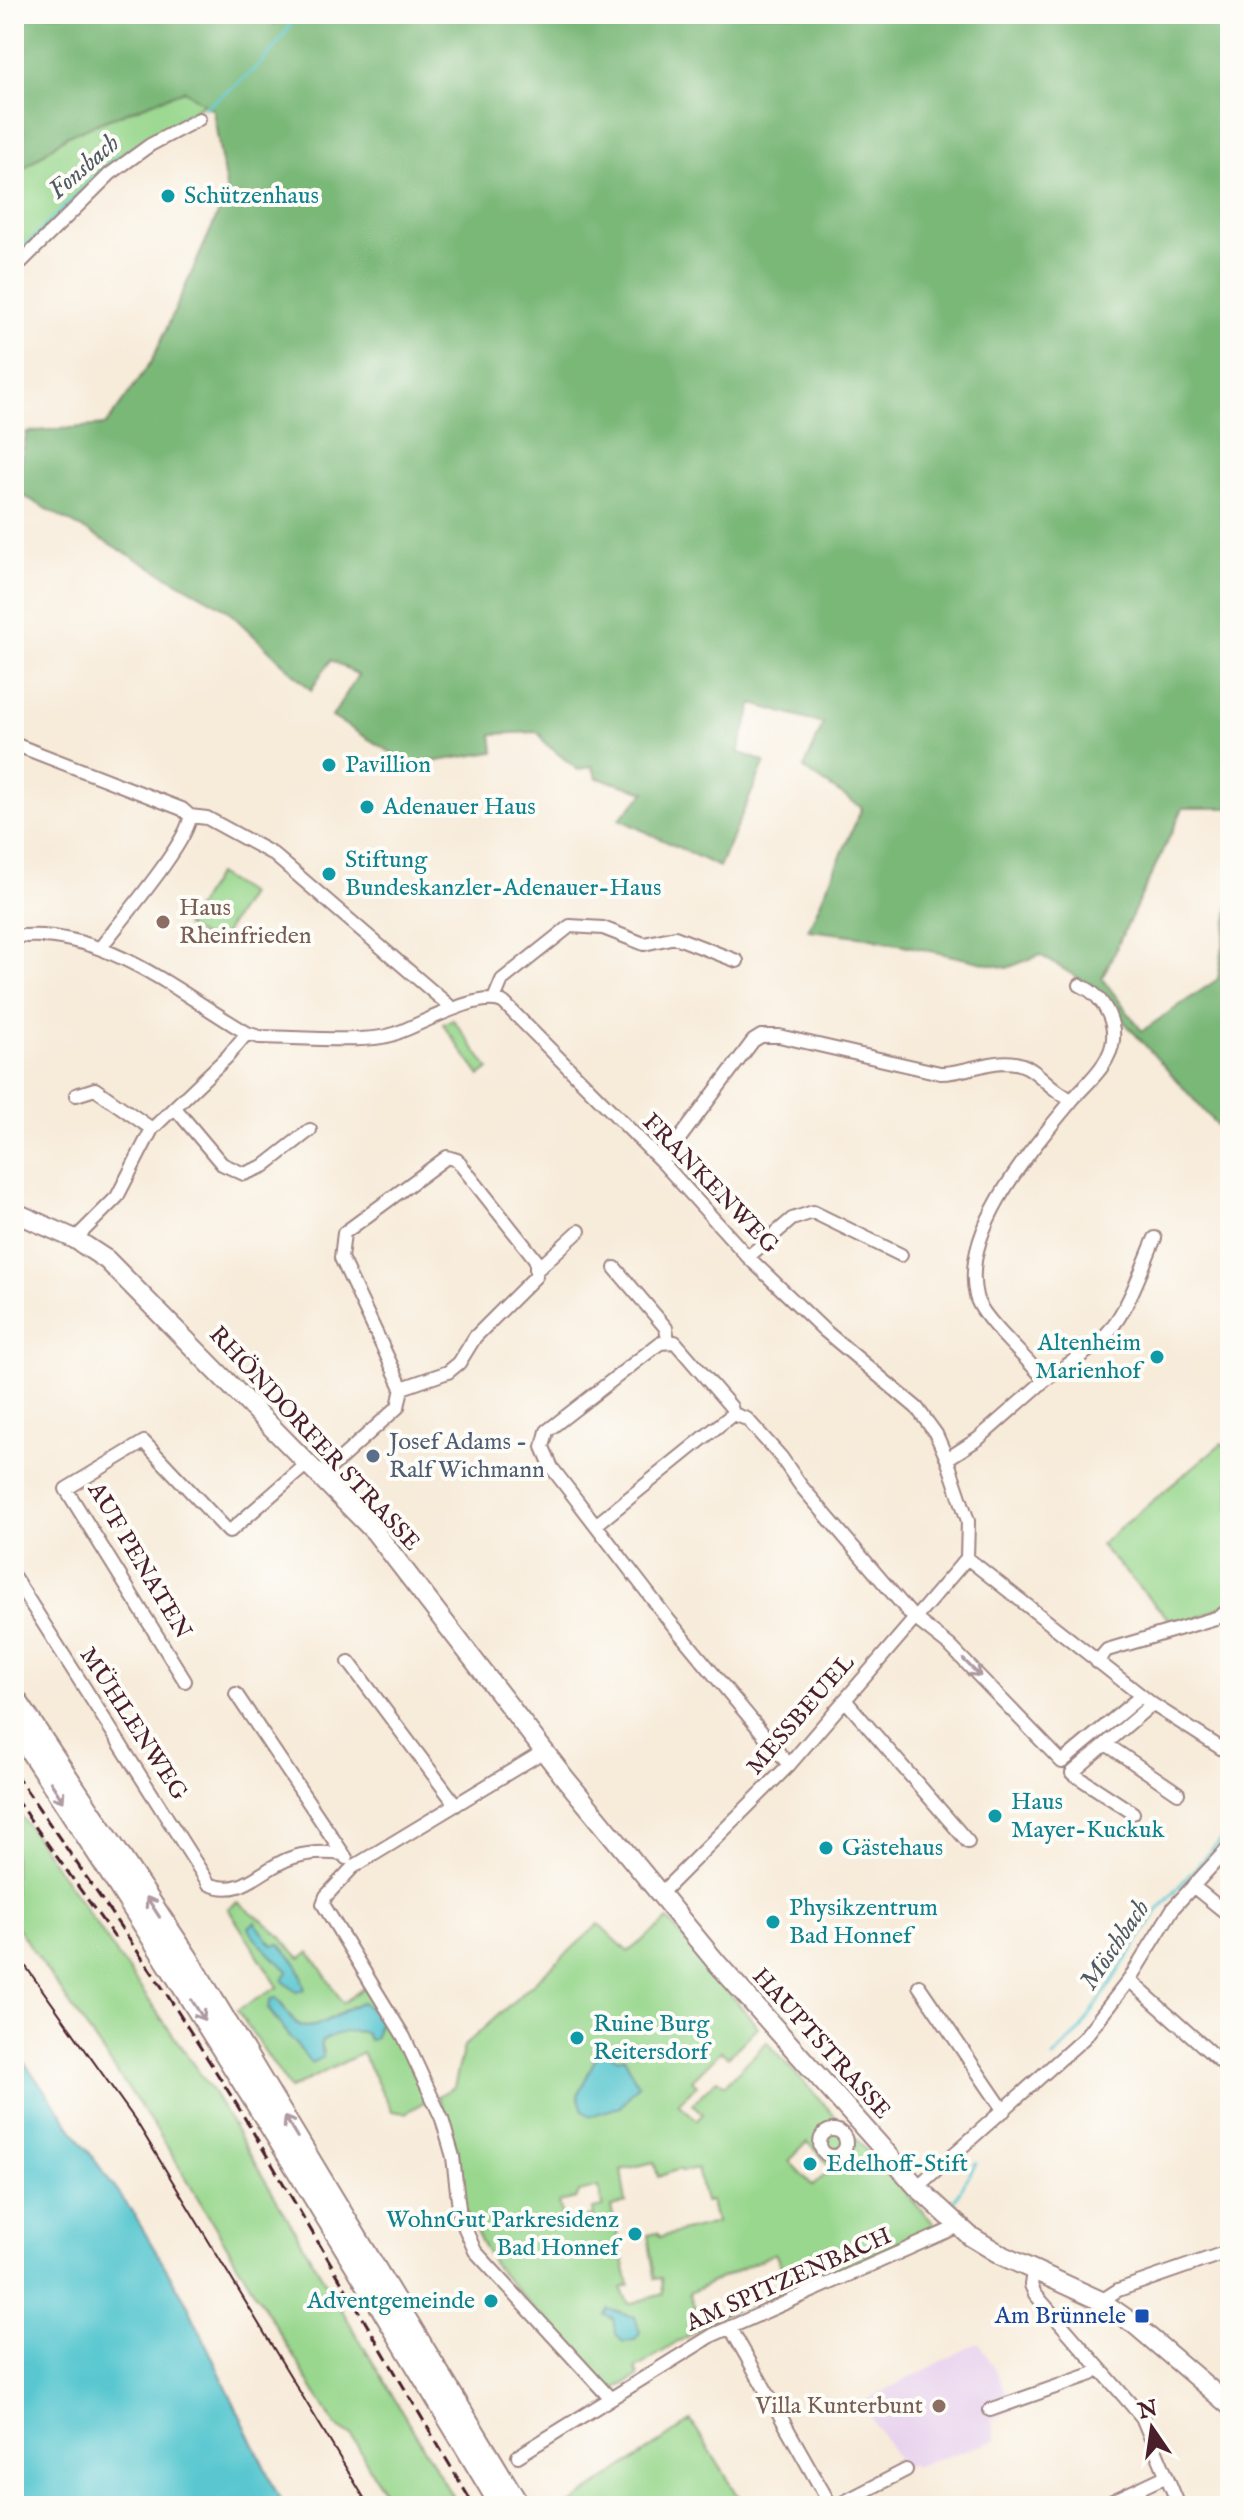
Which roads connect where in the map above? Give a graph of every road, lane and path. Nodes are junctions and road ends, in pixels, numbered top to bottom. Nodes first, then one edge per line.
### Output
1 (199, 119) dead end
2 (14, 269) edge
3 (14, 744) edge
4 (190, 816) junction
5 (14, 937) edge
6 (101, 947) junction
7 (737, 961) dead end
8 (1080, 985) dead end
9 (494, 999) junction
10 (453, 1009) junction
11 (247, 1033) junction
12 (76, 1095) dead end
13 (1072, 1100) junction
14 (175, 1108) junction
15 (152, 1129) junction
16 (310, 1130) dead end
17 (662, 1162) junction
18 (14, 1212) edge
19 (579, 1231) dead end
20 (1155, 1238) dead end
21 (75, 1239) junction
22 (901, 1255) dead end
23 (748, 1257) junction
24 (539, 1268) junction
25 (615, 1268) dead end
26 (668, 1340) junction
27 (1045, 1380) junction
28 (402, 1388) junction
29 (733, 1414) junction
30 (947, 1459) junction
31 (313, 1470) junction
32 (597, 1524) junction
33 (967, 1558) junction
34 (14, 1577) edge
35 (1225, 1613) edge
36 (913, 1617) junction
37 (1230, 1627) edge
38 (349, 1662) dead end
39 (1097, 1662) junction
40 (185, 1681) dead end
41 (236, 1694) dead end
42 (14, 1697) edge
43 (845, 1700) junction
44 (1147, 1700) junction
45 (14, 1726) edge
46 (1106, 1744) junction
47 (546, 1750) junction
48 (1230, 1754) edge
49 (789, 1765) junction
50 (1178, 1793) dead end
51 (456, 1805) junction
52 (1133, 1813) dead end
53 (968, 1842) dead end
54 (1230, 1846) edge
55 (343, 1854) junction
56 (353, 1867) junction
57 (1194, 1887) junction
58 (661, 1893) junction
59 (1230, 1916) edge
60 (1129, 1980) junction
61 (919, 1986) dead end
62 (1230, 2070) edge
63 (1004, 2111) junction
64 (917, 2187) junction
65 (959, 2226) junction
66 (1230, 2251) edge
67 (1033, 2272) junction
68 (1101, 2301) junction
69 (730, 2327) junction
70 (1099, 2368) junction
71 (610, 2398) junction
72 (1230, 2406) edge
73 (990, 2410) dead end
74 (518, 2456) dead end
75 (906, 2470) dead end
76 (1166, 2476) junction
77 (501, 2506) edge
78 (519, 2506) edge
79 (834, 2506) edge
80 (1102, 2506) edge
81 (1179, 2506) edge

1 - 2 street
3 - 4 street
4 - 6 street
4 - 10 street
5 - 6 street
6 - 11 street
7 - 9 street
8 - 13 street
9 - 10 street
9 - 17 street, FRANKENWEG
10 - 11 street
11 - 14 street
12 - 15 street
13 - 17 street
13 - 27 street
14 - 15 street
14 - 16 street
15 - 21 street
17 - 23 street, FRANKENWEG
18 - 21 main road, RHÖNDORFER STRASSE
19 - 24 street
20 - 27 street
21 - 31 main road, RHÖNDORFER STRASSE
22 - 23 street
23 - 30 street, FRANKENWEG
24 - 28 street
24 - 28 street
25 - 26 street
26 - 29 street
26 - 32 street
27 - 30 street
28 - 31 street
29 - 32 street
29 - 36 street
30 - 33 street, FRANKENWEG
31 - 40 street, AUF PENATEN
31 - 47 main road, RHÖNDORFER STRASSE
32 - 49 street
33 - 36 street, MESSBEUEL
33 - 39 street
34 - 55 street, MÜHLENWEG
35 - 37 street
35 - 39 street
36 - 43 street, MESSBEUEL
36 -> 44 street
38 - 51 street
39 - 44 street
41 - 55 street
78 -> 42 highway
43 - 49 street, MESSBEUEL
43 - 53 street
44 - 46 street
44 - 48 street
45 -> 77 highway
46 - 50 street
46 - 52 street
47 - 51 street
47 - 58 main road, RHÖNDORFER STRASSE
49 - 58 street, MESSBEUEL
51 - 56 street
54 - 57 street
55 - 56 street
56 - 71 street
57 - 59 street
57 - 60 street
58 - 64 main road, HAUPTSTRASSE
60 - 62 street
60 - 63 street
61 - 63 street
63 - 64 street
64 - 65 main road, HAUPTSTRASSE
65 - 67 main road, HAUPTSTRASSE
65 - 69 street, AM SPITZENBACH
66 - 68 street
67 - 68 main road, HAUPTSTRASSE
67 - 70 street
68 - 72 main road, HAUPTSTRASSE
69 - 71 street, AM SPITZENBACH
69 - 79 street
70 - 73 street
70 - 76 street
71 - 74 street, AM SPITZENBACH
75 - 79 street
76 - 80 street
76 - 81 street

